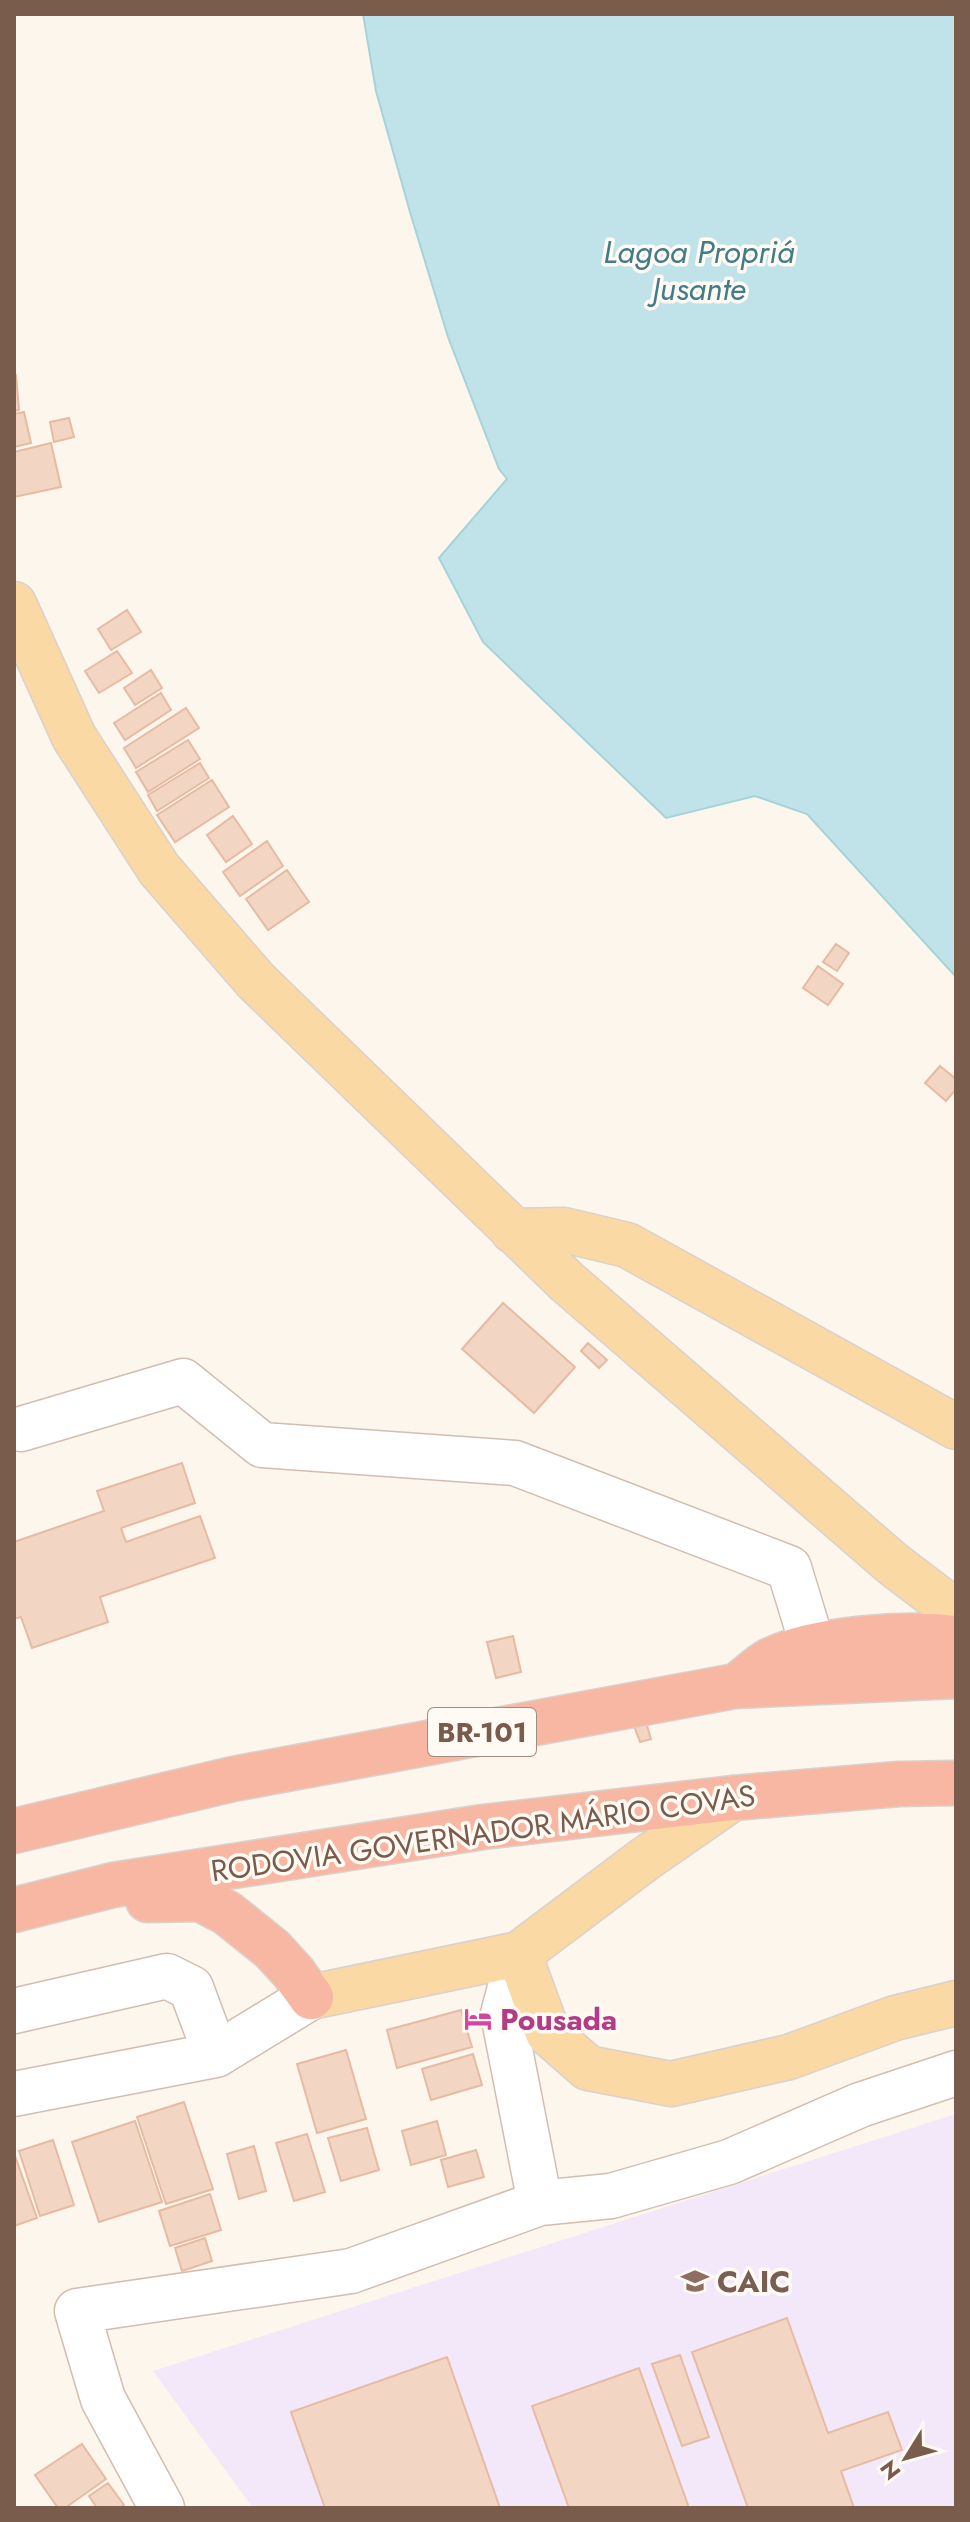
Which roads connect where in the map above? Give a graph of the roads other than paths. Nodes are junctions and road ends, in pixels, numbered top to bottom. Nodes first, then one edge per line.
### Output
1 (14, 604) edge
2 (513, 1231) junction
3 (956, 1427) edge
4 (21, 1429) dead end
5 (893, 1564) junction
6 (956, 1612) edge
7 (903, 1636) junction
8 (956, 1638) edge
9 (813, 1647) junction
10 (956, 1676) edge
11 (735, 1686) junction
12 (956, 1783) edge
13 (733, 1798) junction
14 (14, 1831) edge
15 (113, 1885) junction
16 (14, 1910) edge
17 (519, 1954) junction
18 (311, 1997) junction
19 (956, 2003) edge
20 (14, 2011) edge
21 (216, 2055) junction
22 (956, 2073) edge
23 (14, 2094) edge
24 (540, 2203) junction
25 (162, 2508) edge

1 - 2 main road
2 - 3 main road
2 - 5 main road
4 - 9 street
5 - 6 main road
5 - 7 main road
7 - 8 highway
7 - 9 highway
9 - 11 highway
10 - 11 highway, BR-101
11 - 14 highway, BR-101
12 - 13 highway, RODOVIA GOVERNADOR MÁRIO COVAS
13 - 15 highway, RODOVIA GOVERNADOR MÁRIO COVAS
13 - 17 main road
15 - 16 highway, RODOVIA GOVERNADOR MÁRIO COVAS
15 - 18 highway
17 - 18 main road
17 - 19 main road
17 - 24 street
18 - 21 street
20 - 21 street
21 - 23 street
22 - 24 street
24 - 25 street

